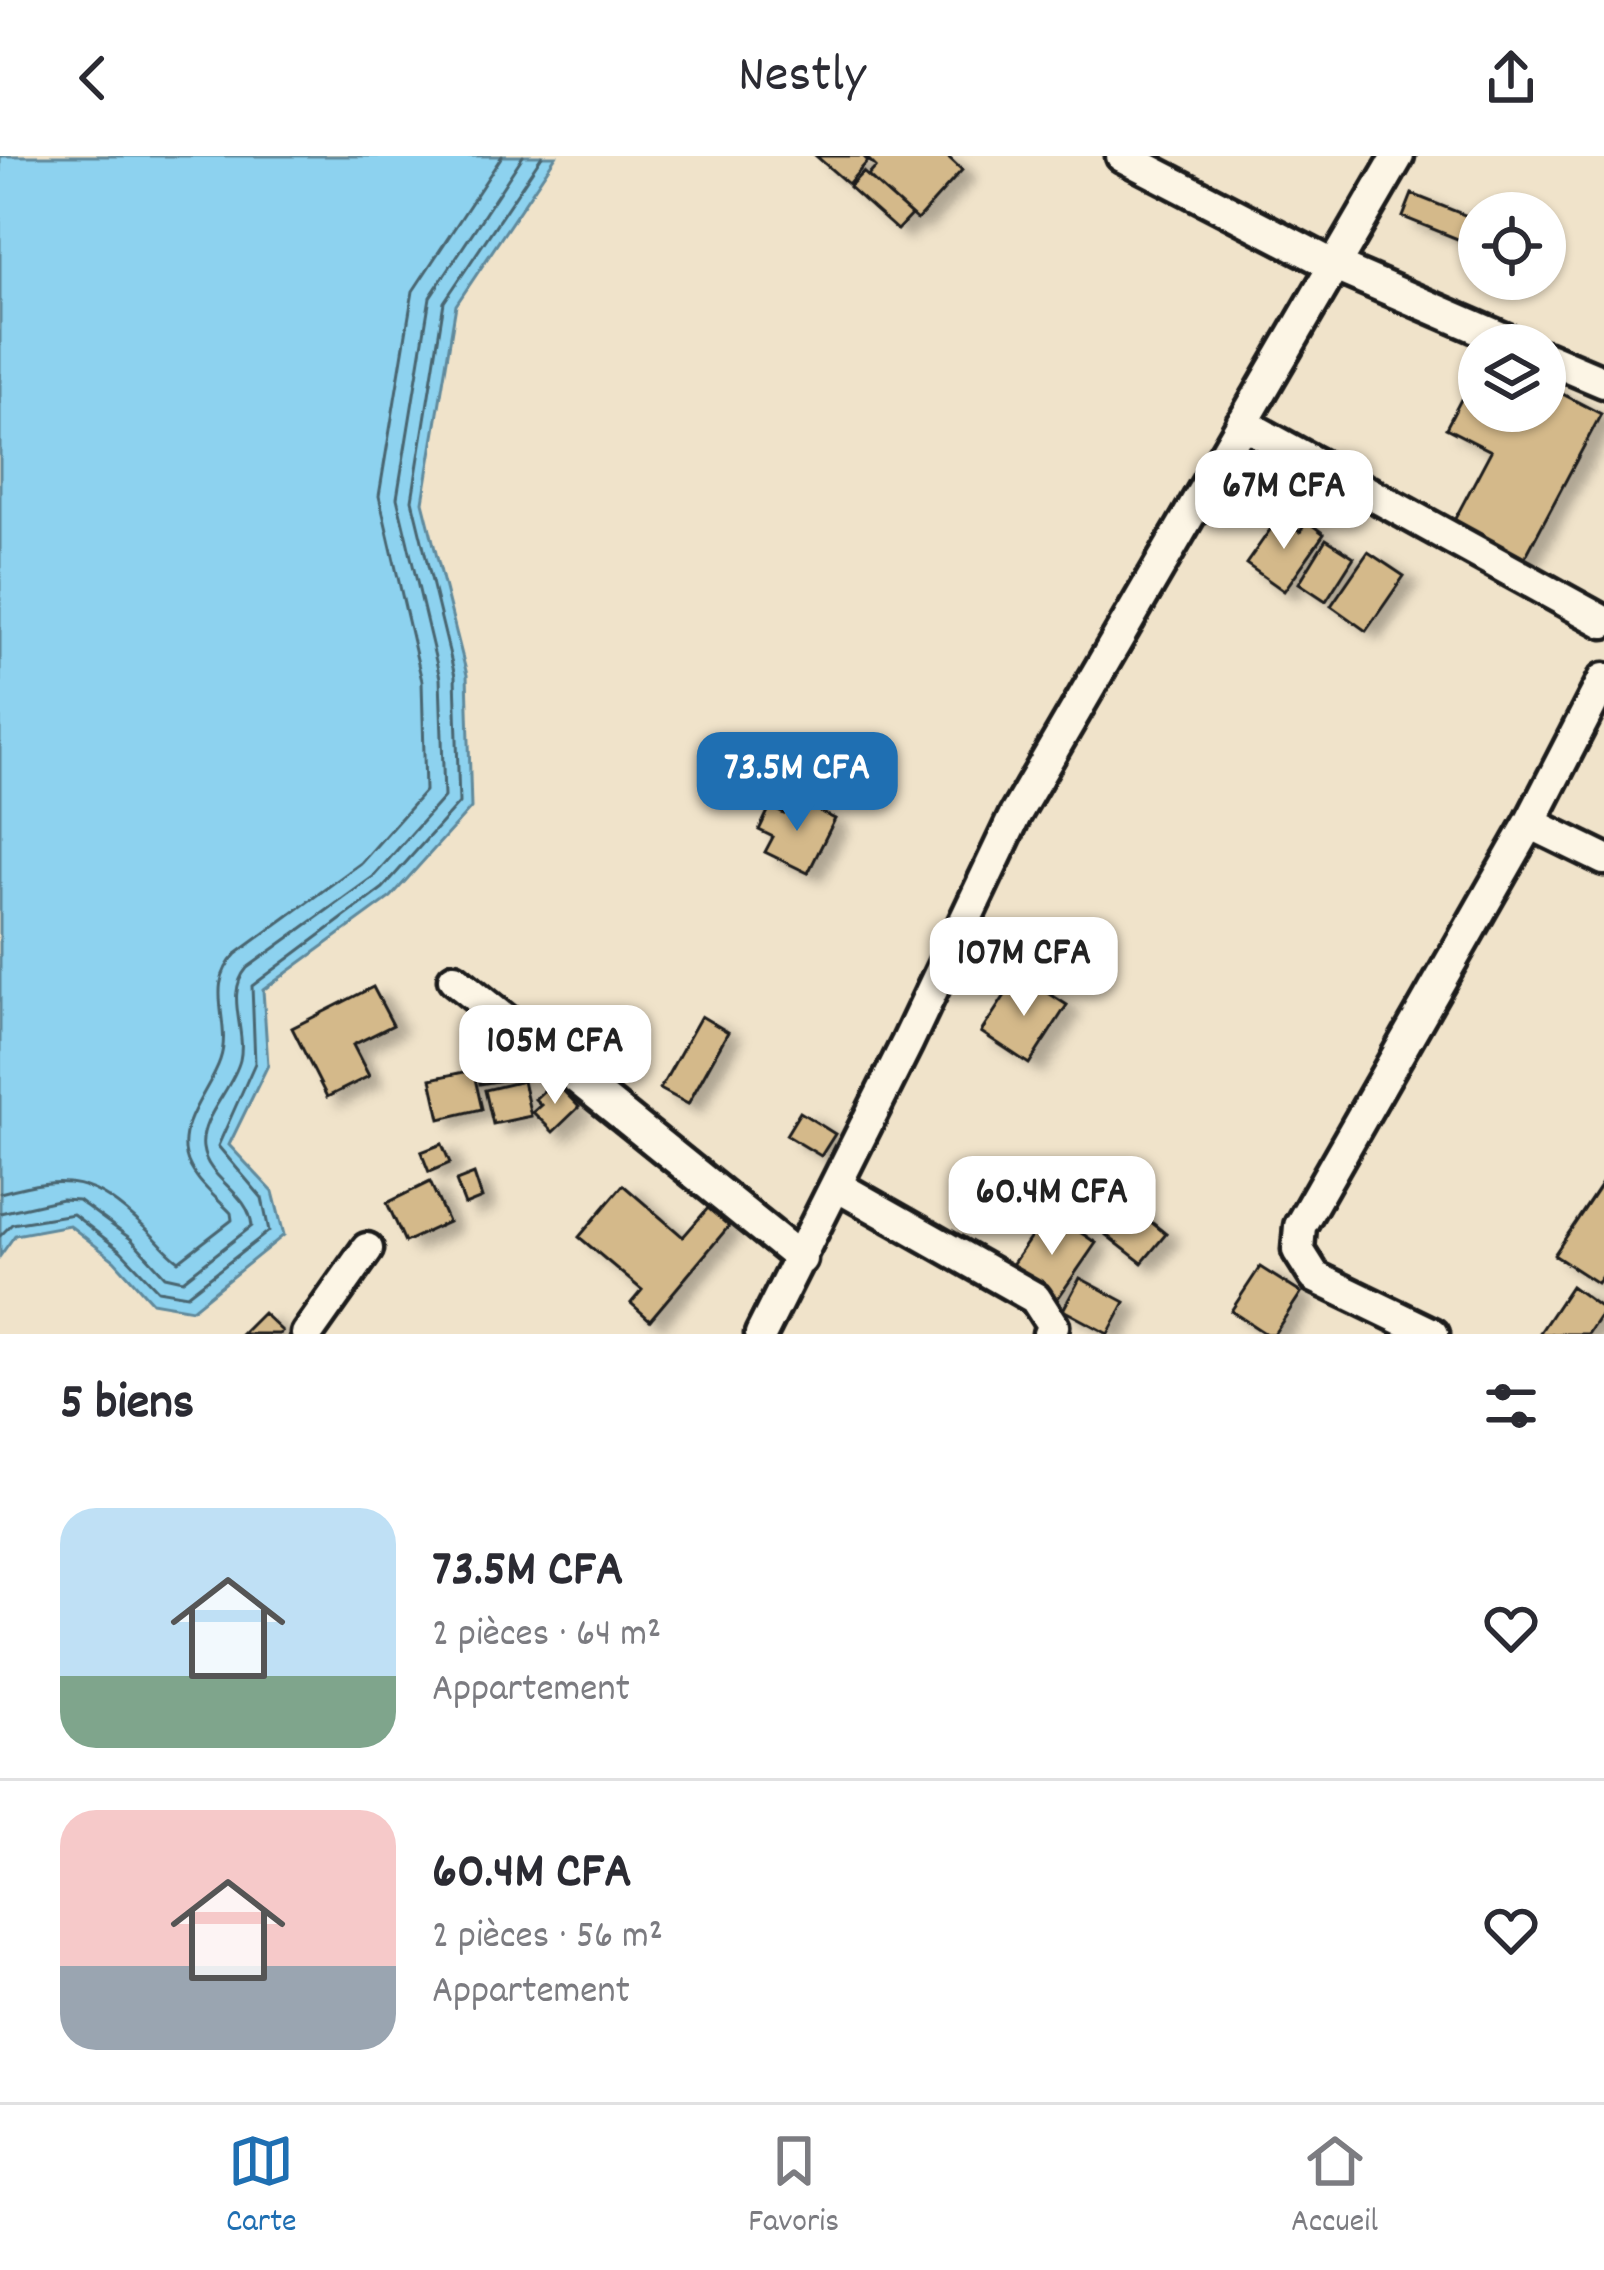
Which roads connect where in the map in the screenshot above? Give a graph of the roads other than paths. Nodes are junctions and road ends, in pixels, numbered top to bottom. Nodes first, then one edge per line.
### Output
1 (1122, 156) edge
2 (1397, 156) edge
3 (1333, 265) junction
4 (1469, 324) edge
5 (1566, 365) edge
6 (1604, 382) edge
7 (1241, 423) junction
8 (1604, 622) edge
9 (1604, 679) edge
10 (1530, 823) junction
11 (1604, 859) edge
12 (454, 979) dead end
13 (837, 1186) junction
14 (367, 1249) dead end
15 (801, 1259) junction
16 (1428, 1333) edge
17 (307, 1334) edge
18 (761, 1334) edge
19 (1049, 1334) edge

1 - 3 street
2 - 3 street
3 - 4 street
3 - 7 street
5 - 6 street
7 - 8 street
7 - 13 street
9 - 10 street
10 - 11 street
10 - 16 street
12 - 15 street
13 - 15 street
13 - 19 street
14 - 17 street
15 - 18 street

